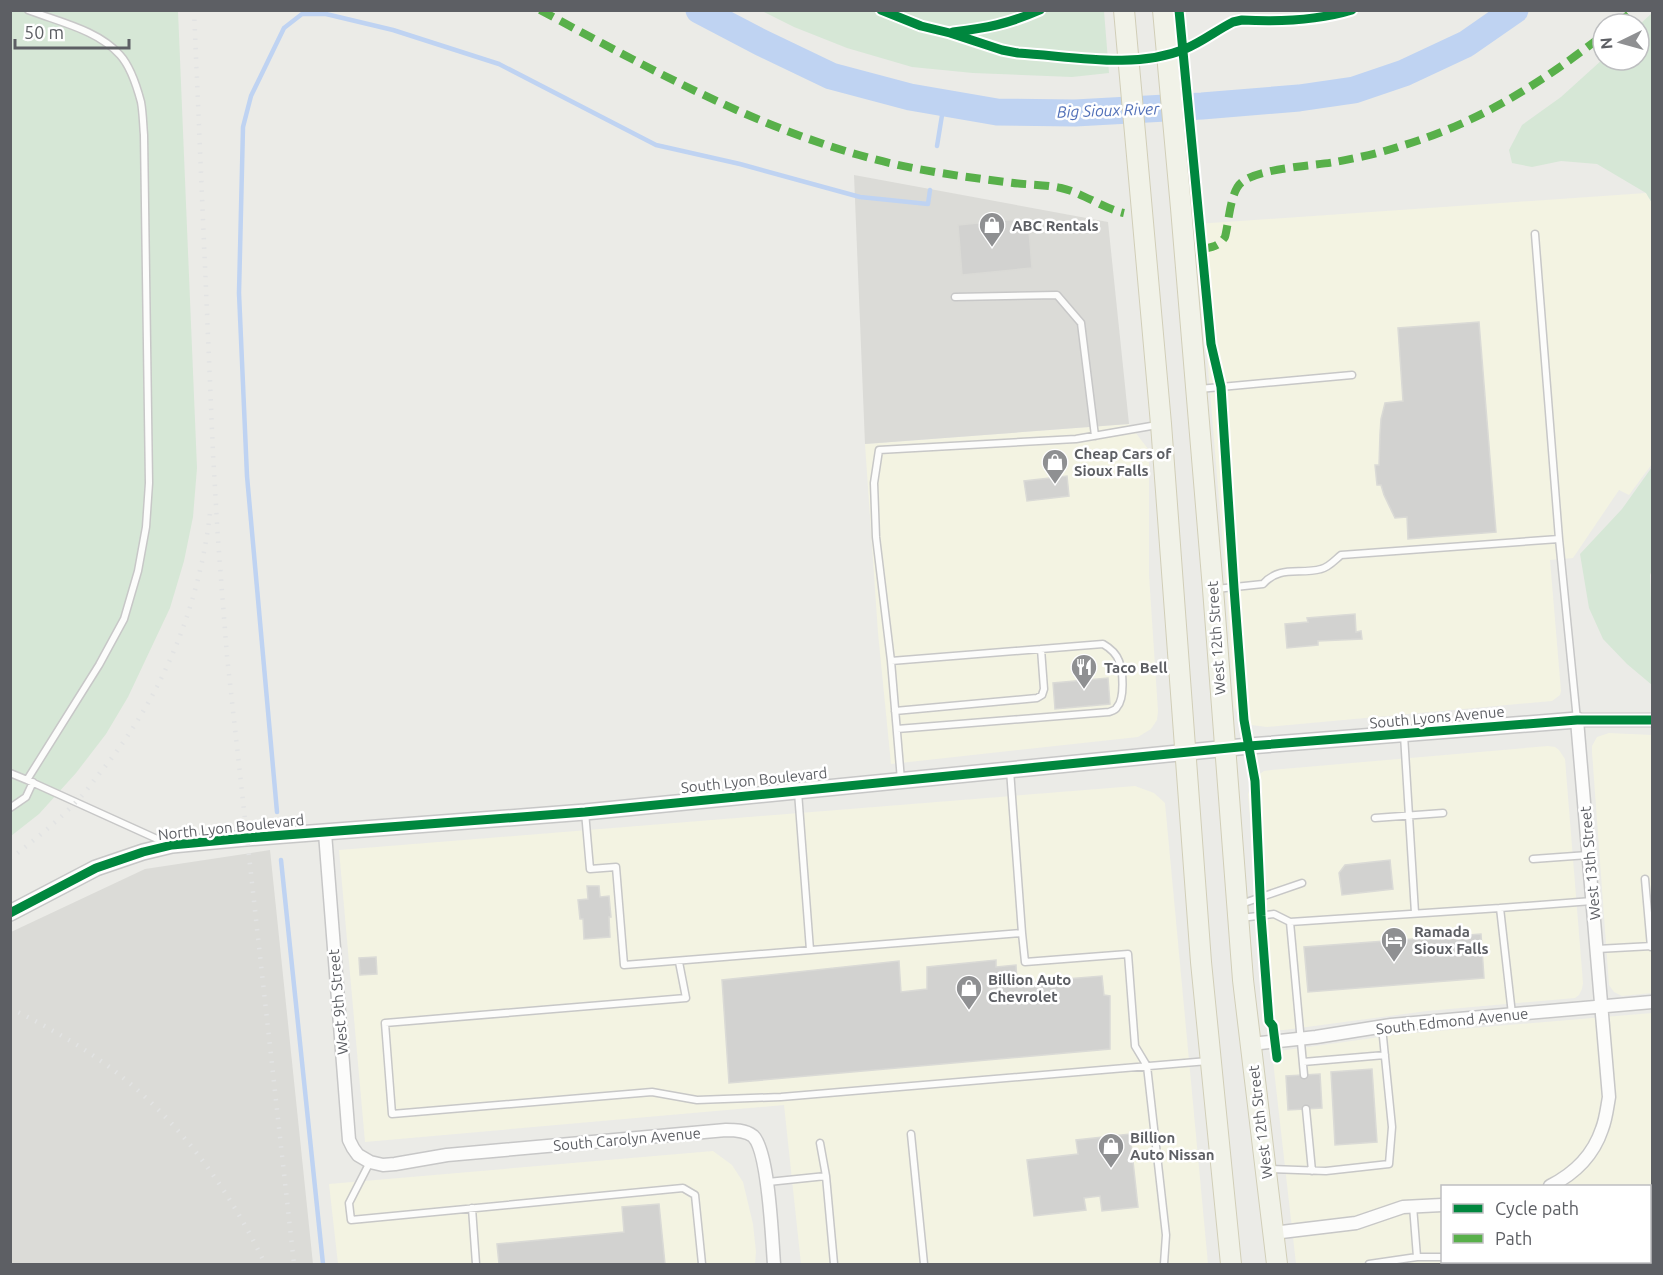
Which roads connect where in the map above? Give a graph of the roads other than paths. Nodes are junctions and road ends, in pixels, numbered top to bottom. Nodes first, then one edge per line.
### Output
1 (28, 10) edge
2 (1124, 10) edge
3 (1163, 10) edge
4 (1535, 234) dead end
5 (955, 297) dead end
6 (1352, 375) dead end
7 (1196, 390) junction
8 (1161, 424) junction
9 (1095, 436) junction
10 (1559, 538) junction
11 (1213, 589) junction
12 (1041, 649) junction
13 (891, 661) junction
14 (895, 711) junction
15 (1577, 720) junction
16 (1653, 720) edge
17 (897, 729) junction
18 (1404, 735) junction
19 (1225, 749) junction
20 (1185, 752) junction
21 (1010, 770) junction
22 (10, 773) edge
23 (901, 780) junction
24 (30, 781) junction
25 (798, 790) junction
26 (10, 808) edge
27 (585, 812) junction
28 (1443, 813) dead end
29 (1409, 816) junction
30 (1375, 818) dead end
31 (325, 833) junction
32 (172, 845) junction
33 (1589, 855) junction
34 (1533, 859) dead end
35 (1646, 879) dead end
36 (1302, 883) dead end
37 (1593, 901) junction
38 (1500, 908) junction
39 (1238, 912) junction
40 (10, 913) edge
41 (1415, 913) junction
42 (1290, 922) junction
43 (1022, 933) junction
44 (1652, 946) edge
45 (1597, 949) junction
46 (810, 950) junction
47 (679, 962) junction
48 (1653, 1002) edge
49 (1602, 1006) junction
50 (1512, 1014) junction
51 (1382, 1027) junction
52 (1301, 1039) junction
53 (1251, 1044) junction
54 (1385, 1055) junction
55 (1212, 1060) junction
56 (1303, 1062) junction
57 (1147, 1065) junction
58 (1304, 1075) dead end
59 (1306, 1109) dead end
60 (911, 1134) dead end
61 (820, 1143) dead end
62 (370, 1162) junction
63 (1266, 1169) junction
64 (1312, 1171) junction
65 (826, 1176) junction
66 (768, 1182) junction
67 (1552, 1185) edge
68 (1441, 1205) edge
69 (1413, 1206) junction
70 (472, 1208) junction
71 (1273, 1233) junction
72 (1417, 1257) junction
73 (1441, 1257) edge
74 (477, 1264) edge
75 (702, 1264) edge
76 (774, 1264) edge
77 (834, 1264) edge
78 (924, 1264) edge
79 (1164, 1264) edge
80 (1231, 1264) edge
81 (1277, 1264) edge
82 (1369, 1264) edge

1 - 24 lane
2 - 8 main road
3 - 7 main road, West 12th Street
4 - 10 lane
5 - 9 lane
6 - 7 lane
7 - 11 main road, West 12th Street
8 - 9 lane
8 - 20 main road
9 - 13 lane
10 - 11 lane
10 - 15 lane
11 - 19 main road, West 12th Street
12 - 13 lane
12 - 14 lane
12 - 17 lane
13 - 14 lane
14 - 17 lane
15 - 16 street, South Lyons Avenue
15 - 18 street, South Lyons Avenue
15 - 33 street, West 13th Street
17 - 23 lane
18 - 19 street, South Lyons Avenue
18 - 29 lane
19 - 20 street, South Lyons Avenue
19 - 39 main road, West 12th Street
20 - 21 street, South Lyon Boulevard
20 - 55 main road
21 - 23 street, South Lyon Boulevard
21 - 43 lane
22 - 24 lane
23 - 25 street, South Lyon Boulevard
24 - 26 lane
24 - 32 lane
25 - 27 street, South Lyon Boulevard
25 - 46 lane
27 - 31 street, South Lyon Boulevard
27 - 47 lane
28 - 29 lane
29 - 30 lane
29 - 41 lane
31 - 32 street, North Lyon Boulevard
31 - 62 street, West 9th Street
32 - 40 street, North Lyon Boulevard
33 - 34 lane
33 - 37 street, West 13th Street
35 - 44 lane
36 - 39 lane
37 - 38 lane
37 - 45 street, West 13th Street
38 - 41 lane
38 - 50 lane
39 - 42 lane
39 - 53 main road, West 12th Street
41 - 42 lane
42 - 52 lane
43 - 46 lane
43 - 57 lane
44 - 45 lane
45 - 49 street, West 13th Street
46 - 47 lane
47 - 57 lane
48 - 49 street, South Edmond Avenue
49 - 50 street, South Edmond Avenue
49 - 67 street, West 13th Street
50 - 51 street, South Edmond Avenue
51 - 52 street, South Edmond Avenue
51 - 54 lane
52 - 53 street, South Edmond Avenue
52 - 56 lane
53 - 63 main road, West 12th Street
54 - 56 lane
54 - 64 lane
55 - 57 lane
55 - 80 main road
56 - 58 lane
57 - 79 lane
59 - 64 lane
60 - 78 lane
61 - 65 lane
62 - 66 street, South Carolyn Avenue
62 - 70 lane
63 - 64 lane
63 - 71 main road, West 12th Street
65 - 66 lane
65 - 77 lane
66 - 76 street, South Carolyn Avenue
68 - 69 street
69 - 71 street
69 - 72 lane
70 - 74 lane
70 - 75 lane
71 - 81 main road, West 12th Street
72 - 73 lane
72 - 82 lane

